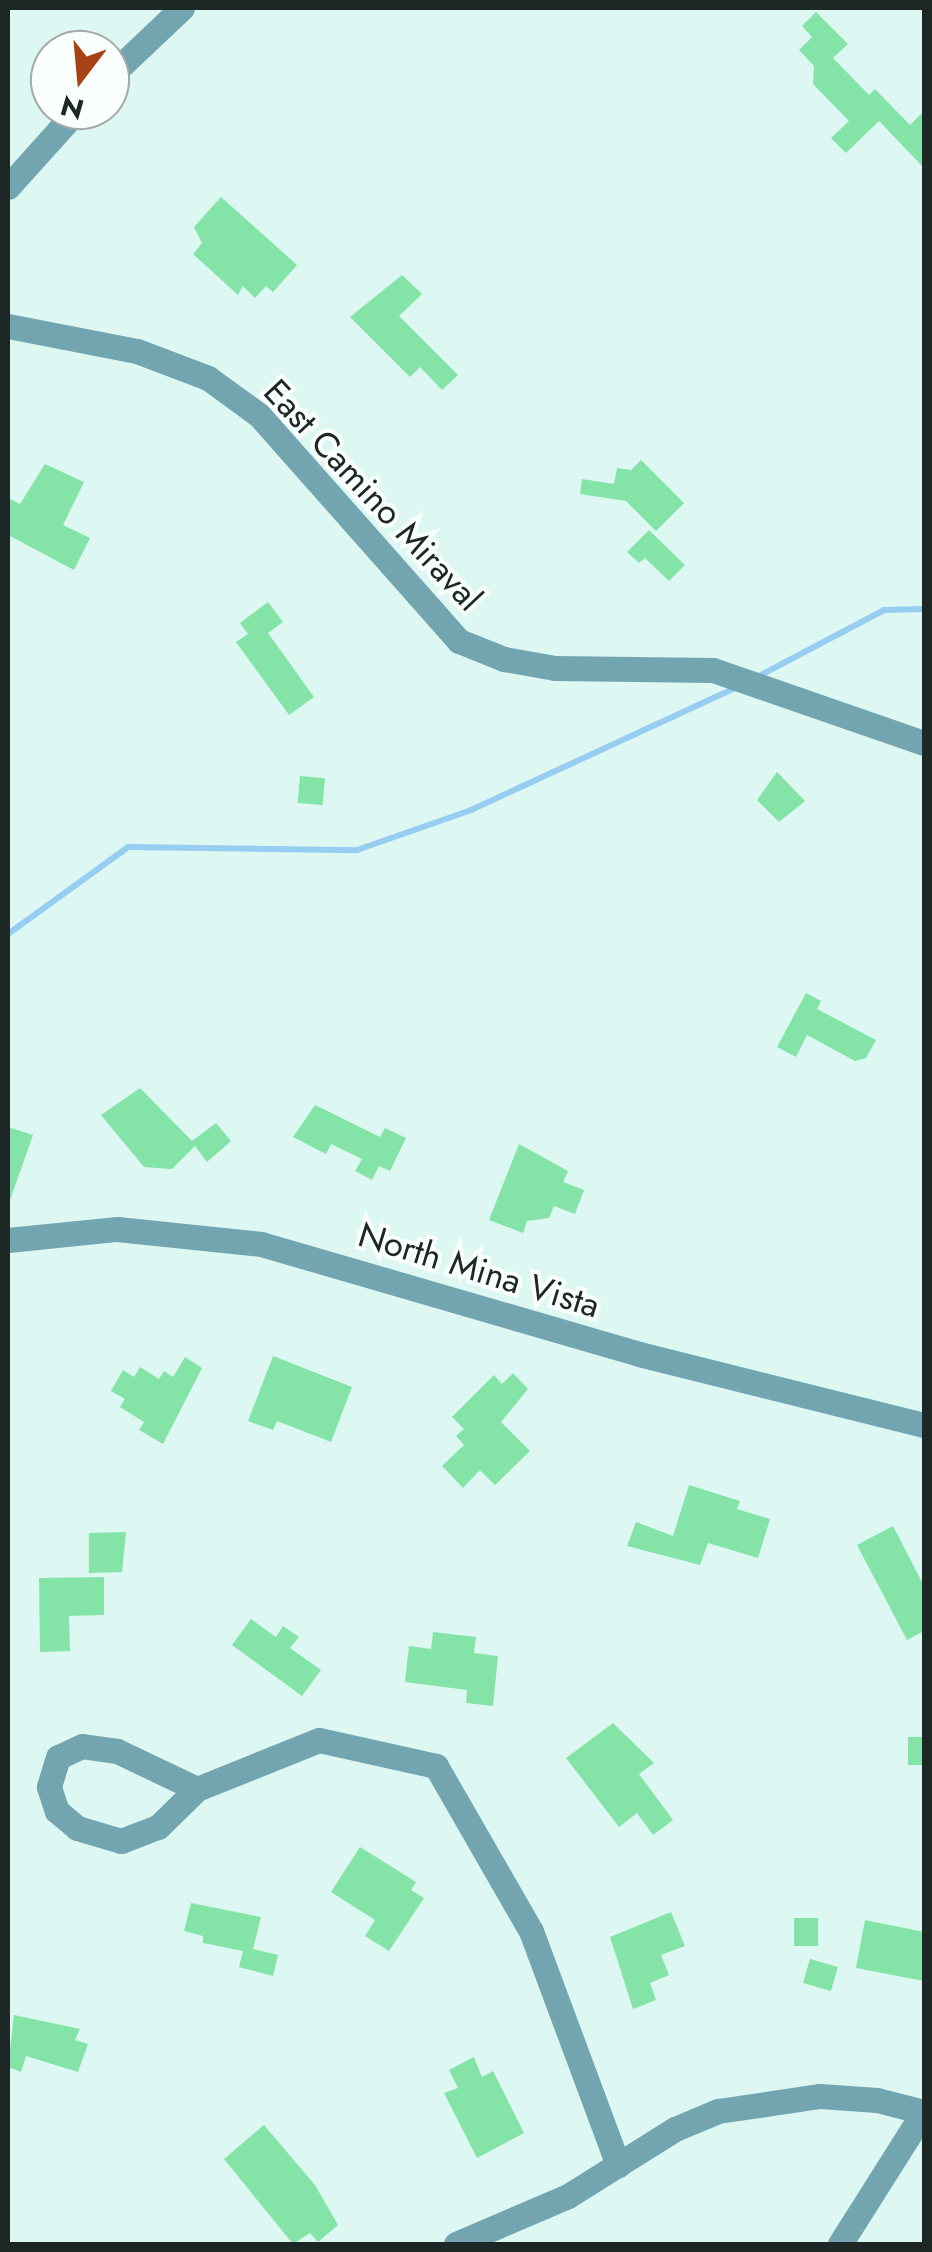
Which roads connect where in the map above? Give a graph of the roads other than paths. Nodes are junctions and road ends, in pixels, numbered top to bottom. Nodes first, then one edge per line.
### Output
1 (182, 8) edge
2 (130, 57) edge
3 (59, 130) edge
4 (8, 188) edge
5 (8, 326) edge
6 (924, 743) edge
7 (8, 1240) edge
8 (924, 1425) edge
9 (197, 1789) junction
10 (924, 2112) edge
11 (618, 2165) junction
12 (456, 2244) edge
13 (840, 2244) edge

1 - 2 street
3 - 4 street
5 - 6 street, East Camino Miraval
7 - 8 street, North Mina Vista
9 - 9 street
9 - 11 street
10 - 11 street
10 - 13 street
11 - 12 street

